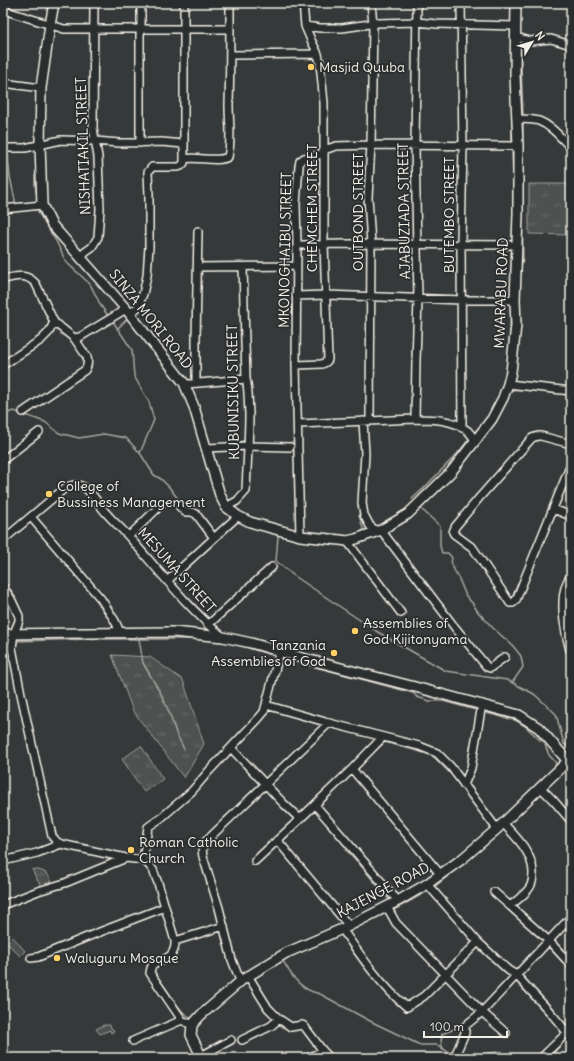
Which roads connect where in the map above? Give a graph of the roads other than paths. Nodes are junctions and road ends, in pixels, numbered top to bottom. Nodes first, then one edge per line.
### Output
1 (54, 3) edge
2 (94, 3) edge
3 (141, 3) edge
4 (184, 3) edge
5 (230, 3) edge
6 (303, 3) edge
7 (371, 3) edge
8 (417, 3) edge
9 (461, 3) edge
10 (516, 3) edge
11 (3, 10) edge
12 (417, 22) junction
13 (374, 24) junction
14 (461, 24) junction
15 (50, 25) junction
16 (305, 26) junction
17 (516, 26) junction
18 (94, 29) junction
19 (140, 29) junction
20 (183, 29) junction
21 (230, 29) junction
22 (516, 37) junction
23 (571, 46) edge
24 (318, 54) junction
25 (231, 55) junction
26 (3, 83) edge
27 (41, 88) junction
28 (517, 119) junction
29 (95, 141) junction
30 (140, 142) junction
31 (40, 144) junction
32 (183, 144) junction
33 (371, 145) junction
34 (416, 146) junction
35 (463, 146) junction
36 (518, 146) junction
37 (3, 148) edge
38 (571, 148) edge
39 (324, 150) junction
40 (184, 159) junction
41 (42, 205) junction
42 (3, 209) edge
43 (198, 231) dead end
44 (324, 244) junction
45 (370, 244) junction
46 (417, 244) junction
47 (461, 244) junction
48 (297, 245) junction
49 (517, 245) junction
50 (81, 257) junction
51 (296, 266) junction
52 (198, 267) junction
53 (243, 267) junction
54 (3, 279) edge
55 (326, 295) junction
56 (296, 296) junction
57 (370, 296) junction
58 (418, 299) junction
59 (462, 300) junction
60 (515, 300) junction
61 (128, 311) junction
62 (54, 322) junction
63 (74, 338) junction
64 (3, 365) edge
65 (296, 365) junction
66 (246, 379) junction
67 (184, 383) junction
68 (196, 383) junction
69 (508, 384) junction
70 (571, 391) edge
71 (23, 412) dead end
72 (416, 419) junction
73 (366, 421) junction
74 (298, 424) junction
75 (462, 428) junction
76 (39, 432) dead end
77 (476, 441) junction
78 (571, 444) edge
79 (248, 446) junction
80 (290, 447) dead end
81 (206, 449) junction
82 (3, 460) edge
83 (571, 464) edge
84 (161, 505) dead end
85 (180, 507) dead end
86 (226, 507) junction
87 (553, 509) junction
88 (238, 516) junction
89 (571, 516) edge
90 (31, 517) junction
91 (379, 530) junction
92 (129, 536) junction
93 (300, 536) junction
94 (214, 538) junction
95 (3, 540) edge
96 (347, 541) junction
97 (272, 567) dead end
98 (571, 577) edge
99 (167, 581) junction
100 (3, 588) edge
101 (401, 613) dead end
102 (208, 625) junction
103 (120, 632) junction
104 (14, 633) junction
105 (3, 634) edge
106 (223, 637) junction
107 (571, 650) edge
108 (280, 651) junction
109 (504, 657) dead end
110 (482, 704) junction
111 (266, 705) junction
112 (328, 724) junction
113 (383, 737) junction
114 (231, 748) junction
115 (570, 759) edge
116 (352, 769) junction
117 (265, 784) junction
118 (464, 785) junction
119 (541, 788) junction
120 (315, 805) junction
121 (300, 820) junction
122 (571, 821) edge
123 (500, 826) junction
124 (277, 840) junction
125 (61, 844) junction
126 (126, 858) junction
127 (143, 860) junction
128 (3, 861) edge
129 (255, 861) dead end
130 (441, 875) junction
131 (427, 884) junction
132 (494, 892) dead end
133 (398, 901) junction
134 (4, 904) edge
135 (510, 906) junction
136 (165, 907) junction
137 (386, 907) junction
138 (571, 917) edge
139 (224, 926) junction
140 (345, 927) junction
141 (175, 941) junction
142 (549, 941) junction
143 (478, 942) junction
144 (31, 958) dead end
145 (571, 965) edge
146 (446, 974) junction
147 (516, 975) junction
148 (245, 978) junction
149 (482, 1012) junction
150 (279, 1019) junction
151 (182, 1020) junction
152 (192, 1025) junction
153 (506, 1033) dead end
154 (570, 1033) edge
155 (231, 1040) dead end
156 (242, 1040) dead end
157 (133, 1041) dead end
158 (323, 1051) junction
159 (455, 1056) edge
160 (201, 1057) edge
161 (308, 1058) edge
162 (330, 1058) edge
163 (541, 1058) edge

1 - 15 street, SINZA MORI ROAD
2 - 18 street, NISHATIAKIL STREET
3 - 19 street
4 - 20 street
5 - 21 street
6 - 16 street, CHEMCHEM STREET
7 - 13 street, OUTBOND STREET
8 - 12 street, AJABUZIADA STREET
9 - 14 street, BUTEMBO STREET
10 - 17 street, MWARABU ROAD
11 - 15 street
12 - 13 street
12 - 14 street
12 - 34 street, AJABUZIADA STREET
13 - 16 street
13 - 33 street, OUTBOND STREET
14 - 17 street
14 - 35 street, BUTEMBO STREET
15 - 18 street
15 - 27 street, SINZA MORI ROAD
16 - 24 street, CHEMCHEM STREET
17 - 22 street, MWARABU ROAD
18 - 19 street
18 - 29 street, NISHATIAKIL STREET
19 - 20 street
19 - 30 street
20 - 21 street
20 - 32 street
21 - 25 street
22 - 23 street
22 - 28 street, MWARABU ROAD
24 - 25 street
24 - 39 street, CHEMCHEM STREET
25 - 40 street
26 - 27 street
27 - 31 street, SINZA MORI ROAD
28 - 36 street, MWARABU ROAD
28 - 38 street
29 - 30 street
29 - 31 street
29 - 50 street, NISHATIAKIL STREET
30 - 32 street
31 - 37 street
31 - 41 street, SINZA MORI ROAD
32 - 40 street
33 - 34 street, MKONOGHAIBU STREET
33 - 39 street, MKONOGHAIBU STREET
33 - 45 street, OUTBOND STREET
34 - 35 street, MKONOGHAIBU STREET
34 - 46 street, AJABUZIADA STREET
35 - 36 street, MKONOGHAIBU STREET
35 - 47 street, BUTEMBO STREET
36 - 49 street, MWARABU ROAD
39 - 44 street, CHEMCHEM STREET
39 - 48 street, MKONOGHAIBU STREET
40 - 61 street
41 - 42 street
41 - 50 street, SINZA MORI ROAD
43 - 52 street
44 - 45 street
44 - 48 street
44 - 55 street, CHEMCHEM STREET
45 - 46 street
45 - 57 street, OUTBOND STREET
46 - 47 street
46 - 58 street, AJABUZIADA STREET
47 - 49 street
47 - 59 street, BUTEMBO STREET
48 - 51 street, MKONOGHAIBU STREET
49 - 60 street, MWARABU ROAD
50 - 61 street, SINZA MORI ROAD
51 - 53 street
51 - 56 street, MKONOGHAIBU STREET
52 - 53 street
52 - 68 street
53 - 66 street, KUBUNISIKU STREET
54 - 62 street
55 - 56 street
55 - 57 street
55 - 65 street, CHEMCHEM STREET
56 - 65 street, MKONOGHAIBU STREET
57 - 58 street
57 - 73 street, OUTBOND STREET
58 - 59 street
58 - 72 street, AJABUZIADA STREET
59 - 60 street
59 - 75 street, BUTEMBO STREET
60 - 69 street, MWARABU ROAD
61 - 63 street
61 - 67 street, SINZA MORI ROAD
62 - 63 street
62 - 64 street
63 - 71 street
65 - 74 street, MKONOGHAIBU STREET
66 - 68 street
66 - 79 street, KUBUNISIKU STREET
67 - 68 street
67 - 81 street, SINZA MORI ROAD
69 - 70 street
69 - 77 street, MWARABU ROAD
72 - 73 street
72 - 75 street
73 - 74 street
73 - 91 street, OUTBOND STREET
74 - 93 street, MKONOGHAIBU STREET
75 - 77 street
76 - 82 street
77 - 91 street, MWARABU ROAD
78 - 87 street
79 - 80 street
79 - 81 street
79 - 86 street, KUBUNISIKU STREET
81 - 86 street, SINZA MORI ROAD
83 - 87 street
84 - 92 street
85 - 94 street
86 - 88 street, SINZA MORI ROAD
87 - 89 street
88 - 93 street, SINZA MORI ROAD
88 - 94 street
90 - 92 street, MESUMA STREET
90 - 95 street, MESUMA STREET
90 - 103 street
91 - 96 street, SINZA MORI ROAD
91 - 109 street, OUTBOND STREET
92 - 99 street, MESUMA STREET
93 - 96 street, SINZA MORI ROAD
94 - 99 street
96 - 101 street
97 - 102 street
98 - 107 street
99 - 102 street, MESUMA STREET
100 - 104 street
102 - 106 street, MESUMA STREET
103 - 104 street
103 - 106 street
104 - 105 street
104 - 125 street
106 - 108 street
108 - 110 street
108 - 111 street
110 - 115 street
110 - 118 street
111 - 112 street
111 - 114 street
112 - 113 street
112 - 117 street
113 - 116 street
113 - 118 street
114 - 117 street
114 - 127 street
115 - 119 street, KAJENGE ROAD
116 - 120 street
116 - 130 street
117 - 121 street
117 - 139 street
118 - 123 street
119 - 122 street
119 - 123 street, KAJENGE ROAD
120 - 121 street
120 - 133 street
121 - 124 street
123 - 130 street, KAJENGE ROAD
123 - 135 street
124 - 129 street
124 - 140 street
125 - 126 street
125 - 128 street
126 - 127 street
126 - 134 street
127 - 136 street
130 - 131 street, KAJENGE ROAD
131 - 133 street, KAJENGE ROAD
131 - 143 street
132 - 135 street
133 - 137 street, KAJENGE ROAD
135 - 142 street
136 - 141 street
136 - 144 street
137 - 140 street, KAJENGE ROAD
137 - 146 street
138 - 142 street
139 - 141 street
139 - 148 street
140 - 146 street
140 - 148 street, KAJENGE ROAD
141 - 151 street
142 - 145 street
142 - 147 street
143 - 146 street
143 - 147 street
146 - 149 street
147 - 149 street
147 - 154 street
148 - 150 street
148 - 152 street, KAJENGE ROAD
149 - 153 street
149 - 159 street
150 - 156 street
150 - 158 street
151 - 152 street
151 - 157 street
152 - 160 street
154 - 163 street
155 - 160 street
158 - 161 street
158 - 162 street

